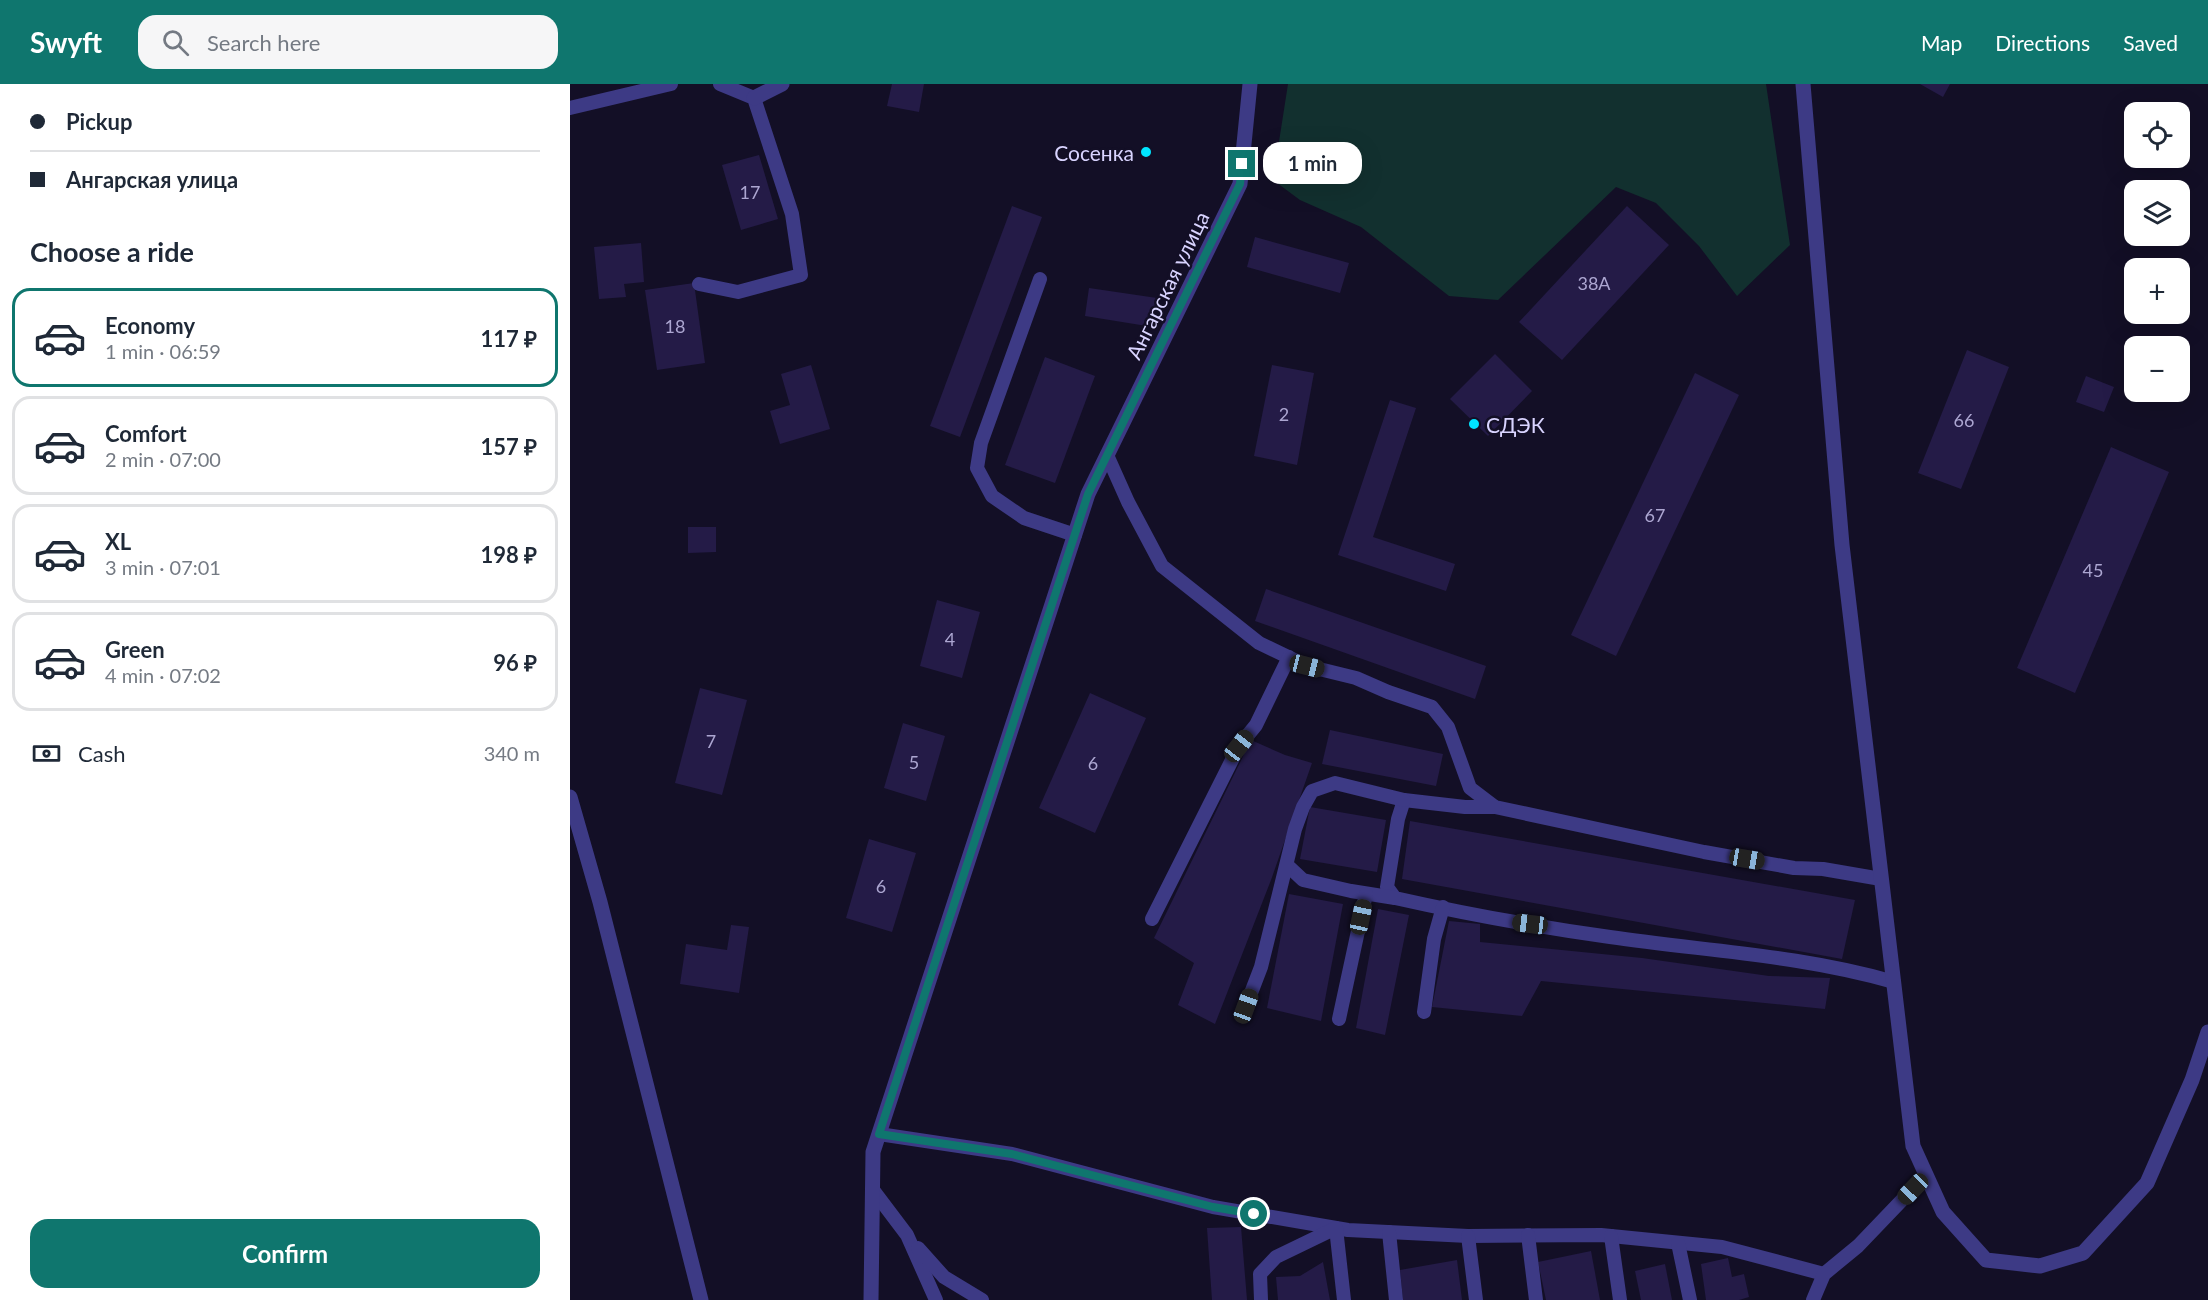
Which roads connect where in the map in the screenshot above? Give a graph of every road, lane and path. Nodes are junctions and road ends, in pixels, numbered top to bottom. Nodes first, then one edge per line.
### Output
1 (671, 84) edge
2 (720, 84) edge
3 (782, 84) edge
4 (1250, 84) edge
5 (1803, 84) edge
6 (754, 98) junction
7 (570, 108) edge
8 (1040, 279) dead end
9 (699, 284) dead end
10 (1107, 455) junction
11 (1075, 535) junction
12 (1289, 657) junction
13 (570, 797) edge
14 (1404, 800) junction
15 (1495, 807) junction
16 (1287, 865) junction
17 (1881, 879) junction
18 (1366, 894) junction
19 (1395, 898) junction
20 (1443, 907) junction
21 (1152, 919) dead end
22 (1894, 982) junction
23 (1246, 1006) dead end
24 (1424, 1012) dead end
25 (1339, 1019) dead end
26 (2208, 1032) edge
27 (879, 1134) junction
28 (1926, 1175) junction
29 (873, 1190) junction
30 (1336, 1228) junction
31 (1389, 1232) junction
32 (907, 1235) junction
33 (1528, 1235) junction
34 (1468, 1236) junction
35 (1611, 1236) junction
36 (1678, 1243) junction
37 (1824, 1274) junction
38 (701, 1300) edge
39 (871, 1300) edge
40 (936, 1300) edge
41 (982, 1300) edge
42 (1261, 1300) edge
43 (1344, 1300) edge
44 (1396, 1300) edge
45 (1476, 1300) edge
46 (1536, 1300) edge
47 (1620, 1300) edge
48 (1690, 1300) edge
49 (1814, 1300) edge

1 - 7 lane
2 - 6 lane
3 - 6 street
4 - 10 street, Ангарская улица
5 - 17 street
6 - 9 lane
8 - 11 lane
10 - 11 street, Ангарская улица
10 - 12 lane
11 - 27 street, Ангарская улица
12 - 15 lane
12 - 21 lane
13 - 38 street
14 - 15 lane
14 - 16 lane
14 - 19 lane
15 - 17 lane
16 - 18 lane
16 - 23 lane
17 - 22 street
18 - 19 lane
18 - 25 lane
19 - 20 lane
20 - 22 lane
20 - 24 lane
22 - 28 street
26 - 28 street
27 - 29 street, Ангарская улица
27 - 30 lane
28 - 37 lane
29 - 32 lane
29 - 39 street, Ангарская улица
30 - 31 lane
30 - 42 lane
30 - 43 lane
31 - 34 lane
31 - 44 lane
32 - 40 lane
32 - 41 lane
33 - 34 lane
33 - 35 lane
33 - 46 lane
34 - 45 lane
35 - 36 lane
35 - 47 lane
36 - 37 lane
36 - 48 lane
37 - 49 lane

